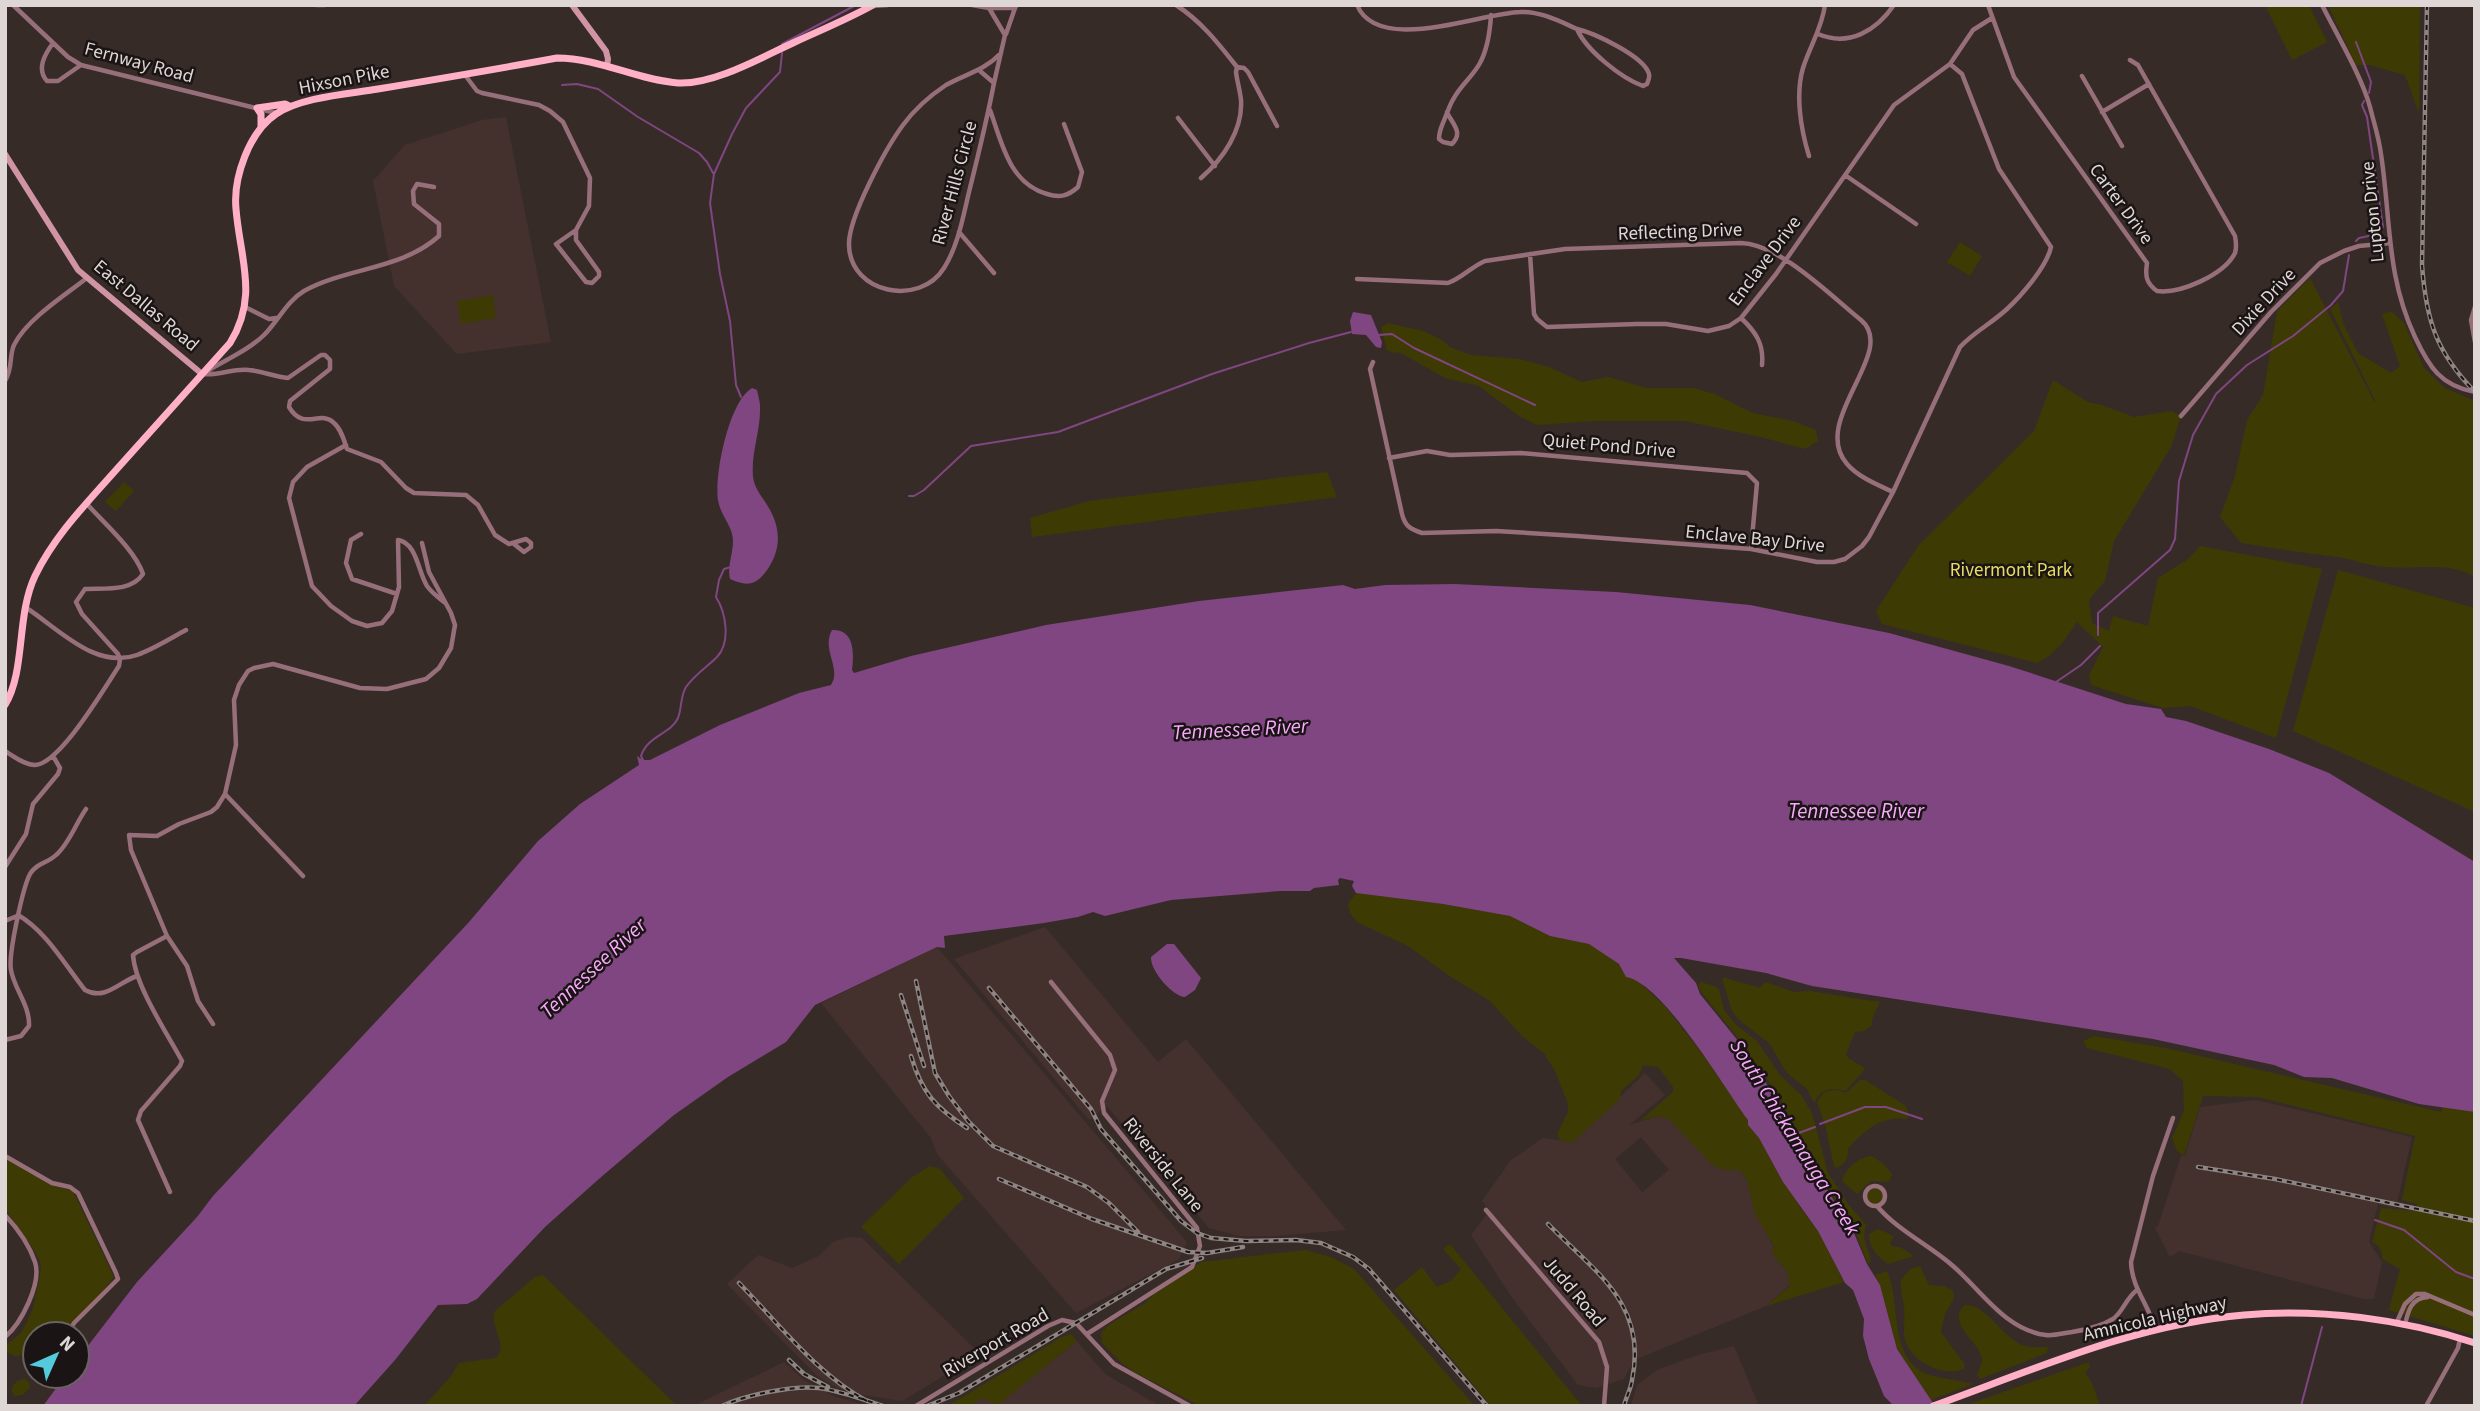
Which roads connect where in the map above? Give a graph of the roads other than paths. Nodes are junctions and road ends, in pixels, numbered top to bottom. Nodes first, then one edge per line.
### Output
1 (13, 5) edge
2 (316, 5) edge
3 (325, 5) edge
4 (572, 5) edge
5 (888, 5) edge
6 (972, 5) edge
7 (1175, 5) edge
8 (1357, 5) edge
9 (1825, 5) edge
10 (1894, 5) edge
11 (1988, 5) edge
12 (2322, 5) edge
13 (872, 6) edge
14 (1016, 6) edge
15 (989, 8) junction
16 (1491, 15) junction
17 (1992, 18) junction
18 (1577, 29) junction
19 (1818, 34) junction
20 (1005, 35) junction
21 (53, 43) junction
22 (1001, 53) junction
23 (2130, 60) dead end
24 (1950, 64) junction
25 (81, 65) junction
26 (607, 66) junction
27 (1237, 67) junction
28 (980, 71) junction
29 (465, 75) junction
30 (2082, 76) dead end
31 (995, 83) junction
32 (2149, 85) junction
33 (290, 107) junction
34 (257, 108) junction
35 (989, 109) junction
36 (1447, 112) junction
37 (2102, 112) junction
38 (276, 113) junction
39 (1178, 118) dead end
40 (1064, 124) dead end
41 (261, 126) junction
42 (1277, 126) dead end
43 (2122, 146) dead end
44 (5, 154) edge
45 (1809, 156) dead end
46 (1215, 166) junction
47 (1845, 175) junction
48 (1201, 178) dead end
49 (434, 187) dead end
50 (1916, 224) dead end
51 (576, 230) junction
52 (959, 232) junction
53 (2390, 243) junction
54 (1530, 254) junction
55 (1785, 261) junction
56 (994, 273) dead end
57 (87, 278) junction
58 (1357, 279) dead end
59 (246, 307) junction
60 (2475, 307) edge
61 (279, 317) junction
62 (1741, 318) junction
63 (2475, 342) edge
64 (1373, 362) dead end
65 (1762, 365) dead end
66 (202, 374) junction
67 (5, 381) edge
68 (2475, 392) edge
69 (2181, 416) dead end
70 (345, 445) junction
71 (1389, 458) junction
72 (1894, 492) junction
73 (86, 503) junction
74 (361, 534) dead end
75 (422, 542) dead end
76 (514, 544) dead end
77 (1751, 550) junction
78 (397, 594) junction
79 (446, 604) junction
80 (24, 607) junction
81 (186, 630) dead end
82 (121, 659) junction
83 (5, 705) edge
84 (5, 751) edge
85 (53, 756) junction
86 (225, 794) junction
87 (86, 809) dead end
88 (5, 867) edge
89 (303, 876) dead end
90 (18, 915) junction
91 (5, 921) edge
92 (167, 936) junction
93 (137, 976) junction
94 (1051, 982) dead end
95 (213, 1024) dead end
96 (5, 1040) edge
97 (2173, 1118) dead end
98 (5, 1156) edge
99 (170, 1192) dead end
100 (1877, 1206) junction
101 (1486, 1210) dead end
102 (5, 1215) edge
103 (2137, 1290) junction
104 (2431, 1297) junction
105 (2475, 1315) edge
106 (77, 1320) edge
107 (2396, 1324) junction
108 (2405, 1326) junction
109 (2155, 1331) junction
110 (1087, 1334) junction
111 (5, 1338) edge
112 (2460, 1338) junction
113 (2475, 1343) edge
114 (916, 1406) edge
115 (1190, 1406) edge
116 (1604, 1406) edge
117 (1933, 1406) edge
118 (2426, 1406) edge

1 - 21 street, Fernway Road
2 - 3 street
4 - 26 street
5 - 13 street
6 - 15 street
7 - 27 street
8 - 16 street
9 - 19 street
10 - 19 street
11 - 17 street, Carter Drive
12 - 53 street, Lupton Drive
13 - 26 main road, Hixson Pike
14 - 15 street
14 - 20 street, River Hills Circle
15 - 20 street
16 - 18 street
16 - 36 street
17 - 24 street, Enclave Drive
17 - 32 street, Carter Drive
18 - 18 street
19 - 45 street
20 - 22 street, River Hills Circle
21 - 25 street, Fernway Road
21 - 25 street
22 - 28 street, River Hills Circle
22 - 31 street, River Hills Circle
23 - 32 street, Carter Drive
24 - 47 street, Enclave Drive
24 - 72 street, Enclave Bay Drive
25 - 34 street, Fernway Road
26 - 29 main road, Hixson Pike
27 - 42 street
27 - 46 street
28 - 31 street
28 - 52 street, River Hills Circle
29 - 33 main road, Hixson Pike
29 - 51 street
30 - 37 street
31 - 35 street, River Hills Circle
32 - 37 street
33 - 34 main road
33 - 38 main road, Hixson Pike
34 - 38 street, Fernway Road
34 - 41 main road
35 - 40 street
35 - 52 street, River Hills Circle
36 - 36 street
37 - 43 street
38 - 41 main road, Hixson Pike
39 - 46 street
41 - 59 main road, Hixson Pike
44 - 57 street, East Dallas Road
46 - 48 street
47 - 50 street
47 - 55 street, Enclave Drive
49 - 61 street
51 - 51 street
52 - 56 street
53 - 68 street, Lupton Drive
53 - 69 street, Dixie Drive
54 - 55 street, Reflecting Drive
54 - 58 street, Reflecting Drive
54 - 62 street, Enclave Drive
55 - 62 street, Enclave Drive
55 - 72 street, Reflecting Drive
57 - 66 street, East Dallas Road
57 - 67 street
59 - 61 street
59 - 66 main road, Hixson Pike
60 - 63 street
61 - 66 street
62 - 65 street
64 - 71 street, Enclave Bay Drive
66 - 70 street
66 - 73 main road, Hixson Pike
70 - 76 street
70 - 78 street
71 - 77 street, Enclave Bay Drive
71 - 77 street, Quiet Pond Drive
72 - 77 street, Enclave Bay Drive
73 - 80 main road, Hixson Pike
73 - 82 street
74 - 78 street
75 - 79 street
78 - 79 street
79 - 86 street
80 - 82 street
80 - 83 main road, Hixson Pike
81 - 82 street
82 - 85 street
84 - 85 street
85 - 88 street
86 - 89 street
86 - 92 street
87 - 90 street
90 - 91 street
90 - 93 street
90 - 96 street
92 - 93 street
92 - 95 street
93 - 99 street
94 - 110 street, Riverside Lane
97 - 103 street
98 - 106 street
100 - 100 street
100 - 103 street
101 - 116 street, Judd Road
102 - 111 street
103 - 109 street
104 - 105 street
104 - 107 street
104 - 108 street
107 - 108 main road, Amnicola Highway
107 - 109 main road, Amnicola Highway
108 - 112 main road, Amnicola Highway
109 - 117 main road, Amnicola Highway
110 - 114 street, Riverport Road
110 - 115 street, Riverport Road
112 - 113 main road, Amnicola Highway
112 - 118 street

